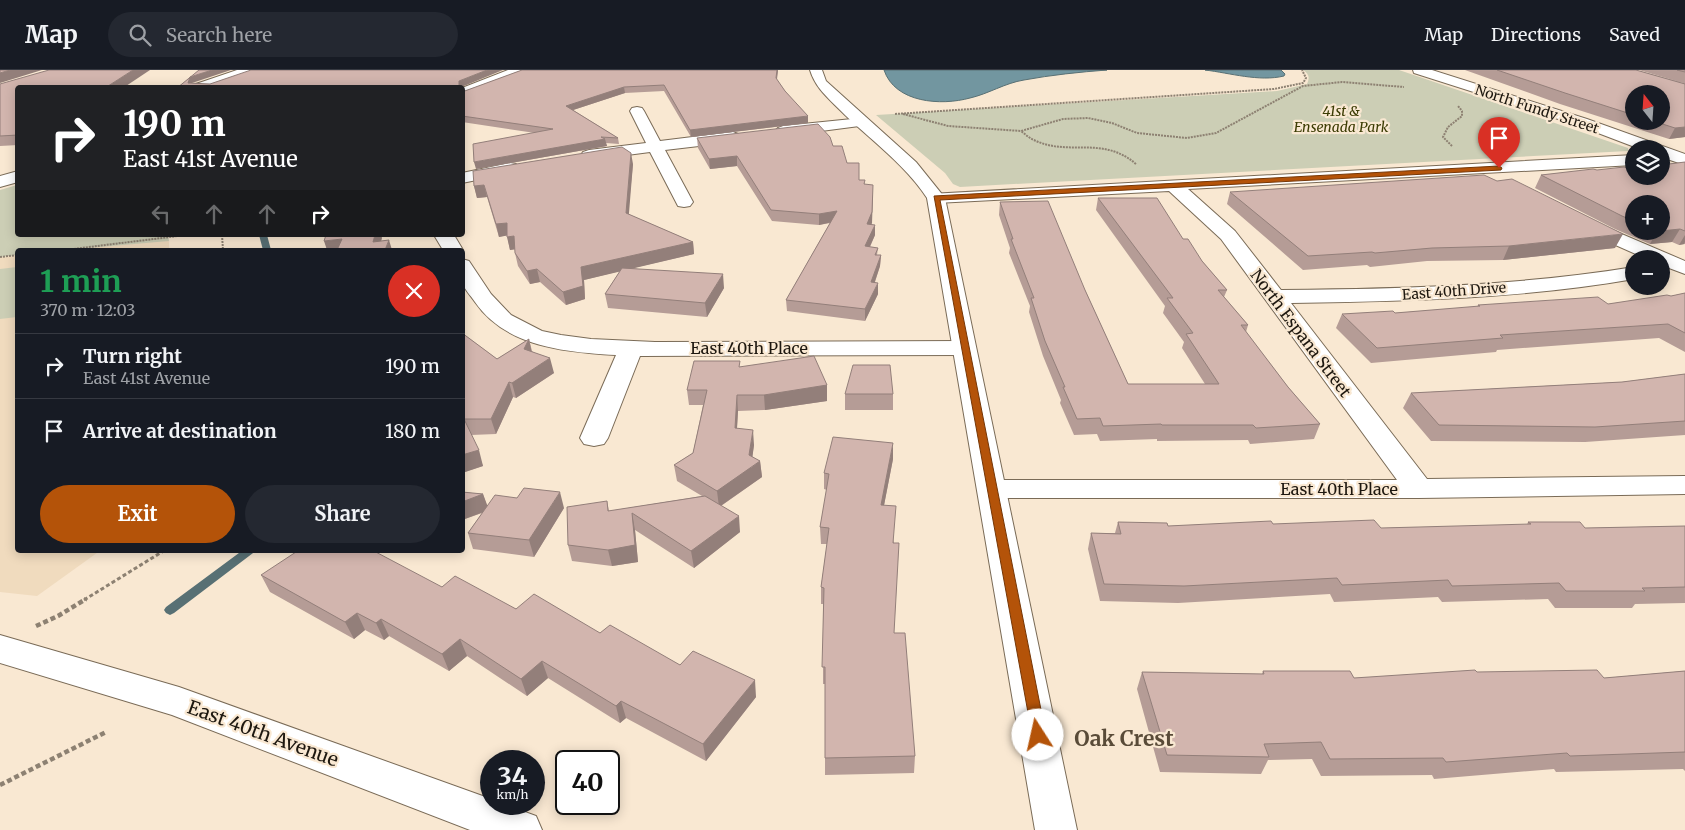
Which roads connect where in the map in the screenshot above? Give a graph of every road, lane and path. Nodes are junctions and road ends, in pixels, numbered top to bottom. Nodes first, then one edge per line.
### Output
1 (250, 70) edge
2 (520, 70) edge
3 (816, 70) edge
4 (1302, 70) edge
5 (1419, 70) edge
6 (207, 85) edge
7 (1298, 85) junction
8 (1302, 86) junction
9 (1405, 87) dead end
10 (465, 92) edge
11 (1453, 103) dead end
12 (637, 111) dead end
13 (889, 113) dead end
14 (895, 114) junction
15 (862, 122) junction
16 (1021, 131) junction
17 (768, 133) edge
18 (750, 135) edge
19 (1631, 140) edge
20 (656, 146) junction
21 (1457, 149) dead end
22 (1670, 154) edge
23 (578, 156) edge
24 (1670, 158) edge
25 (1683, 158) edge
26 (1625, 161) edge
27 (524, 166) edge
28 (1139, 168) dead end
29 (1482, 169) junction
30 (465, 177) edge
31 (1174, 186) junction
32 (1513, 186) edge
33 (936, 198) junction
34 (684, 202) dead end
35 (1572, 218) edge
36 (170, 237) edge
37 (445, 237) edge
38 (81, 248) edge
39 (452, 248) edge
40 (15, 255) edge
41 (0, 257) edge
42 (1673, 266) edge
43 (465, 270) edge
44 (1625, 275) edge
45 (1273, 297) junction
46 (631, 348) junction
47 (964, 348) junction
48 (594, 438) dead end
49 (1685, 485) edge
50 (992, 489) junction
51 (1419, 489) junction
52 (160, 553) edge
53 (58, 616) dead end
54 (0, 649) edge
55 (106, 732) dead end
56 (0, 785) edge
57 (521, 830) edge
58 (1056, 830) edge

1 - 6 street
2 - 10 street
3 - 15 street
4 - 7 path
5 - 19 street, North Fundy Street
7 - 8 path
7 - 14 path
8 - 9 path
8 - 16 path
11 - 21 path
12 - 20 street
13 - 14 path
14 - 16 path
15 - 17 street
15 - 33 street
16 - 28 path
18 - 20 street
20 - 23 street
20 - 34 street
22 - 25 street
24 - 25 street
26 - 29 street
27 - 30 street
29 - 31 street
29 - 32 street
31 - 33 street
31 - 45 street, North Espana Street
33 - 47 street
35 - 42 street
36 - 38 path
37 - 39 street
40 - 41 path
43 - 46 street, East 40th Place
44 - 45 street, East 40th Drive
45 - 51 street, North Espana Street
46 - 47 street, East 40th Place
46 - 48 street
47 - 50 street
49 - 51 street, East 40th Place
50 - 51 street, East 40th Place
50 - 58 street
52 - 53 path
54 - 57 street, East 40th Avenue
55 - 56 path

